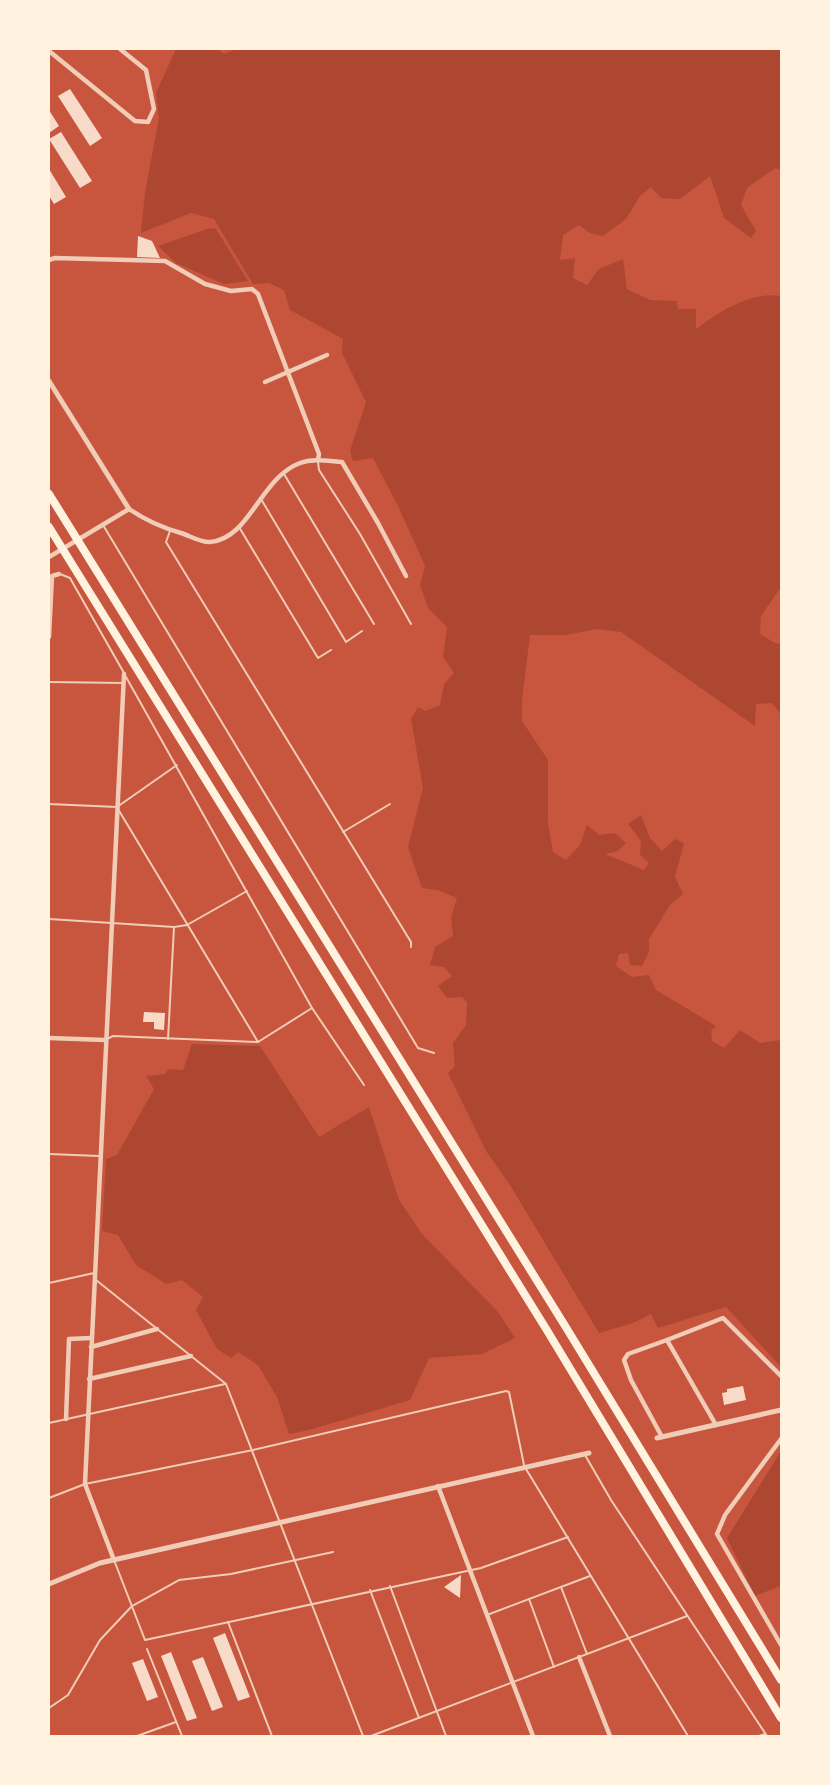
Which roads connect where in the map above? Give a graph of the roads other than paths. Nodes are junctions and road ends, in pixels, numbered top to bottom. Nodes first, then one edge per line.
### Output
1 (120, 49) edge
2 (49, 51) edge
3 (49, 260) edge
4 (327, 355) dead end
5 (288, 374) junction
6 (49, 380) edge
7 (265, 382) dead end
8 (318, 460) junction
9 (283, 472) junction
10 (49, 494) edge
11 (260, 497) junction
12 (129, 509) junction
13 (103, 525) junction
14 (49, 527) edge
15 (240, 528) junction
16 (170, 530) junction
17 (49, 557) edge
18 (59, 574) joint
19 (406, 576) dead end
20 (374, 624) dead end
21 (411, 624) dead end
22 (362, 631) dead end
23 (49, 636) edge
24 (331, 650) dead end
25 (124, 674) junction
26 (49, 682) edge
27 (124, 684) junction
28 (177, 765) junction
29 (49, 804) edge
30 (390, 804) dead end
31 (117, 807) junction
32 (343, 832) junction
33 (247, 891) junction
34 (49, 919) edge
35 (111, 922) junction
36 (187, 925) junction
37 (174, 927) junction
38 (411, 947) dead end
39 (312, 1008) junction
40 (49, 1038) edge
41 (168, 1039) junction
42 (105, 1040) junction
43 (258, 1042) junction
44 (434, 1053) dead end
45 (364, 1085) dead end
46 (49, 1154) edge
47 (100, 1156) junction
48 (94, 1276) junction
49 (49, 1283) edge
50 (157, 1329) junction
51 (91, 1338) junction
52 (667, 1340) junction
53 (91, 1347) junction
54 (191, 1356) junction
55 (781, 1376) edge
56 (90, 1379) junction
57 (226, 1384) junction
58 (781, 1410) edge
59 (88, 1414) junction
60 (66, 1419) junction
61 (49, 1423) edge
62 (716, 1425) junction
63 (659, 1437) joint
64 (781, 1439) edge
65 (253, 1450) junction
66 (586, 1454) joint
67 (525, 1467) junction
68 (85, 1484) junction
69 (438, 1486) junction
70 (49, 1498) edge
71 (282, 1522) junction
72 (568, 1537) junction
73 (333, 1552) dead end
74 (295, 1558) junction
75 (114, 1560) junction
76 (469, 1568) junction
77 (591, 1576) junction
78 (49, 1584) edge
79 (390, 1586) junction
80 (561, 1587) junction
81 (370, 1590) junction
82 (528, 1599) junction
83 (312, 1602) junction
84 (132, 1606) junction
85 (487, 1615) junction
86 (688, 1616) junction
87 (228, 1621) junction
88 (629, 1638) junction
89 (781, 1645) edge
90 (147, 1649) dead end
91 (587, 1654) junction
92 (579, 1657) junction
93 (554, 1667) junction
94 (781, 1680) edge
95 (513, 1682) junction
96 (49, 1708) edge
97 (437, 1711) junction
98 (419, 1718) junction
99 (781, 1718) edge
100 (176, 1722) junction
101 (766, 1735) edge
102 (137, 1736) edge
103 (182, 1736) edge
104 (272, 1736) edge
105 (363, 1736) edge
106 (371, 1736) edge
107 (446, 1736) edge
108 (533, 1736) edge
109 (610, 1736) edge
110 (688, 1736) edge
111 (759, 1736) edge

1 - 2 street
3 - 5 street
4 - 5 street
5 - 7 street
5 - 8 street
6 - 12 street
8 - 9 street
8 - 19 street
8 - 21 lane
9 - 11 street
9 - 20 lane
10 - 94 highway
11 - 15 street
11 - 22 lane
12 - 13 street
12 - 16 street
13 - 17 street
13 - 44 lane
14 - 99 highway
15 - 16 street
15 - 24 lane
16 - 32 lane
18 - 23 street
18 - 25 lane
25 - 27 street
25 - 28 lane
26 - 27 lane
27 - 31 street
28 - 31 lane
28 - 33 lane
29 - 31 lane
30 - 32 lane
31 - 35 street
31 - 36 lane
32 - 38 lane
33 - 36 lane
33 - 39 lane
34 - 35 lane
35 - 37 lane
35 - 42 street
36 - 37 lane
36 - 43 lane
37 - 41 lane
39 - 43 lane
39 - 45 lane
40 - 42 street
41 - 42 lane
41 - 43 lane
42 - 47 street
46 - 47 lane
47 - 48 street
48 - 49 lane
48 - 50 lane
48 - 51 street
50 - 53 street
50 - 54 lane
51 - 53 street
51 - 60 street
52 - 55 street
52 - 62 street
52 - 63 street
53 - 56 street
54 - 56 street
54 - 57 lane
56 - 59 street
57 - 59 lane
57 - 65 lane
58 - 62 street
59 - 60 lane
59 - 68 street
60 - 61 lane
62 - 63 street
64 - 89 street
65 - 67 lane
65 - 68 lane
65 - 71 lane
66 - 67 street
66 - 86 lane
67 - 69 street
67 - 72 lane
68 - 70 lane
68 - 75 street
69 - 71 street
69 - 76 street
71 - 74 lane
71 - 75 street
72 - 76 lane
72 - 77 lane
73 - 74 lane
74 - 83 lane
74 - 84 lane
75 - 78 street
75 - 84 lane
76 - 79 lane
76 - 85 street
77 - 80 lane
77 - 88 lane
79 - 81 lane
79 - 97 lane
80 - 82 lane
80 - 91 lane
81 - 83 lane
81 - 98 lane
82 - 85 lane
82 - 93 lane
83 - 87 lane
83 - 105 lane
84 - 87 lane
84 - 96 lane
85 - 95 street
86 - 88 lane
86 - 101 lane
87 - 104 lane
88 - 91 lane
88 - 110 lane
90 - 100 lane
91 - 92 lane
92 - 93 lane
92 - 109 street
93 - 95 lane
95 - 97 lane
95 - 108 street
97 - 98 lane
97 - 107 lane
98 - 106 lane
100 - 102 lane
100 - 103 lane
101 - 111 lane

